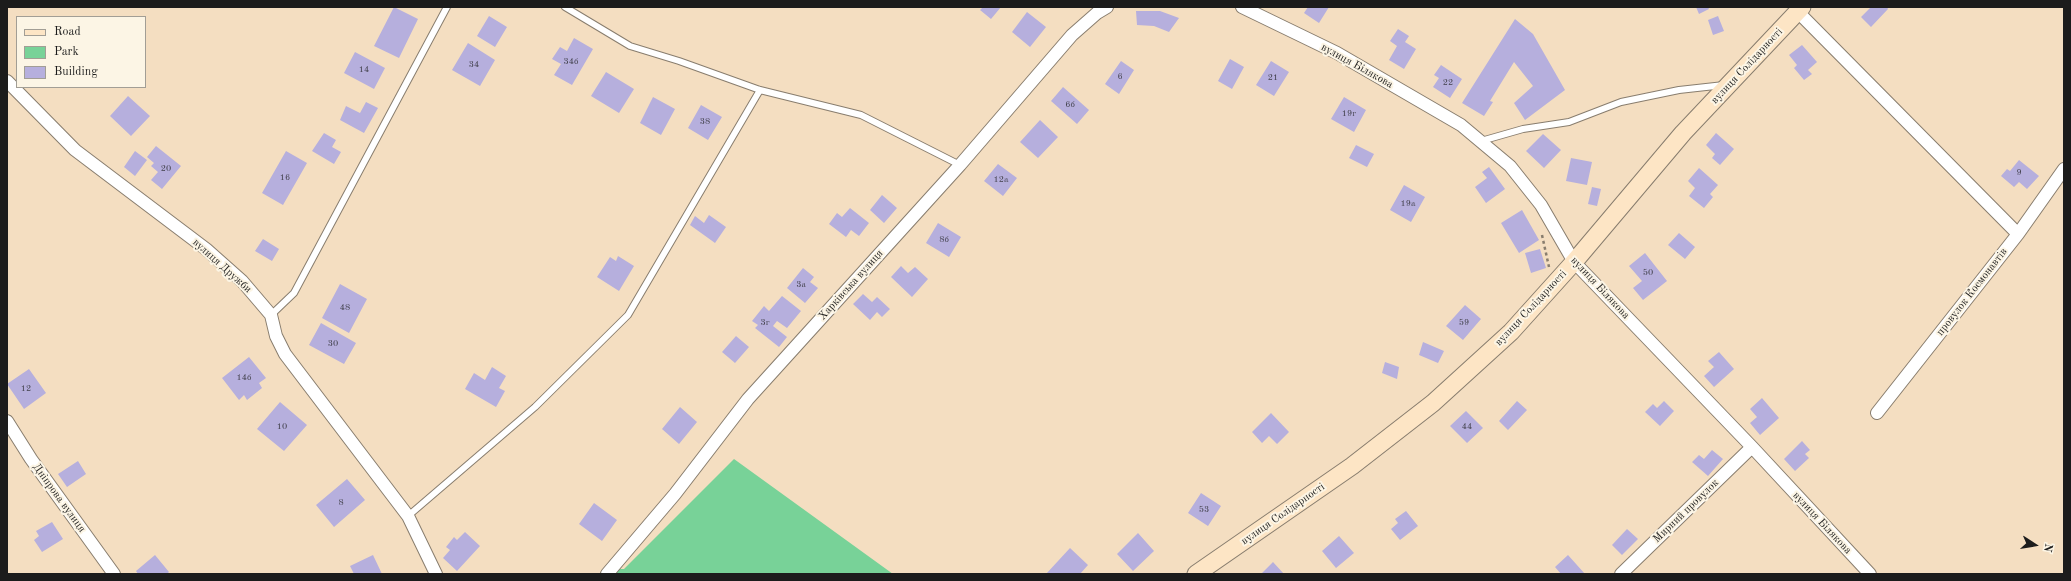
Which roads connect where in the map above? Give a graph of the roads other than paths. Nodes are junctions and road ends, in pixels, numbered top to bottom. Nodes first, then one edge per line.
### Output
1 (447, 7) edge
2 (565, 7) edge
3 (1107, 7) edge
4 (1242, 7) edge
5 (1800, 10) edge
6 (7, 81) edge
7 (1730, 84) junction
8 (760, 90) junction
9 (1481, 141) junction
10 (960, 165) junction
11 (2064, 169) edge
12 (2018, 234) junction
13 (1574, 262) junction
14 (271, 315) junction
15 (1877, 413) dead end
16 (7, 421) edge
17 (1752, 447) junction
18 (408, 516) junction
19 (114, 574) edge
20 (436, 574) edge
21 (607, 574) edge
22 (1196, 574) edge
23 (1621, 574) edge
24 (1870, 574) edge

1 - 14 lane
2 - 8 lane
3 - 10 street, Харківська вулиця
4 - 9 street, вулиця Білякова
5 - 7 main road, вулиця Солідарності
5 - 12 street
6 - 14 street, вулиця Дружби
7 - 9 lane
7 - 13 main road, вулиця Солідарності
8 - 10 lane
8 - 18 lane
9 - 13 street, вулиця Білякова
10 - 21 street, Харківська вулиця
11 - 12 street, провулок Космонавтів
12 - 15 street, провулок Космонавтів
13 - 17 street, вулиця Білякова
13 - 22 main road, вулиця Солідарності
14 - 18 street, вулиця Дружби
16 - 19 street, Дніпрова вулиця
17 - 23 street, Мирний провулок
17 - 24 street, вулиця Білякова
18 - 20 street, вулиця Дружби

